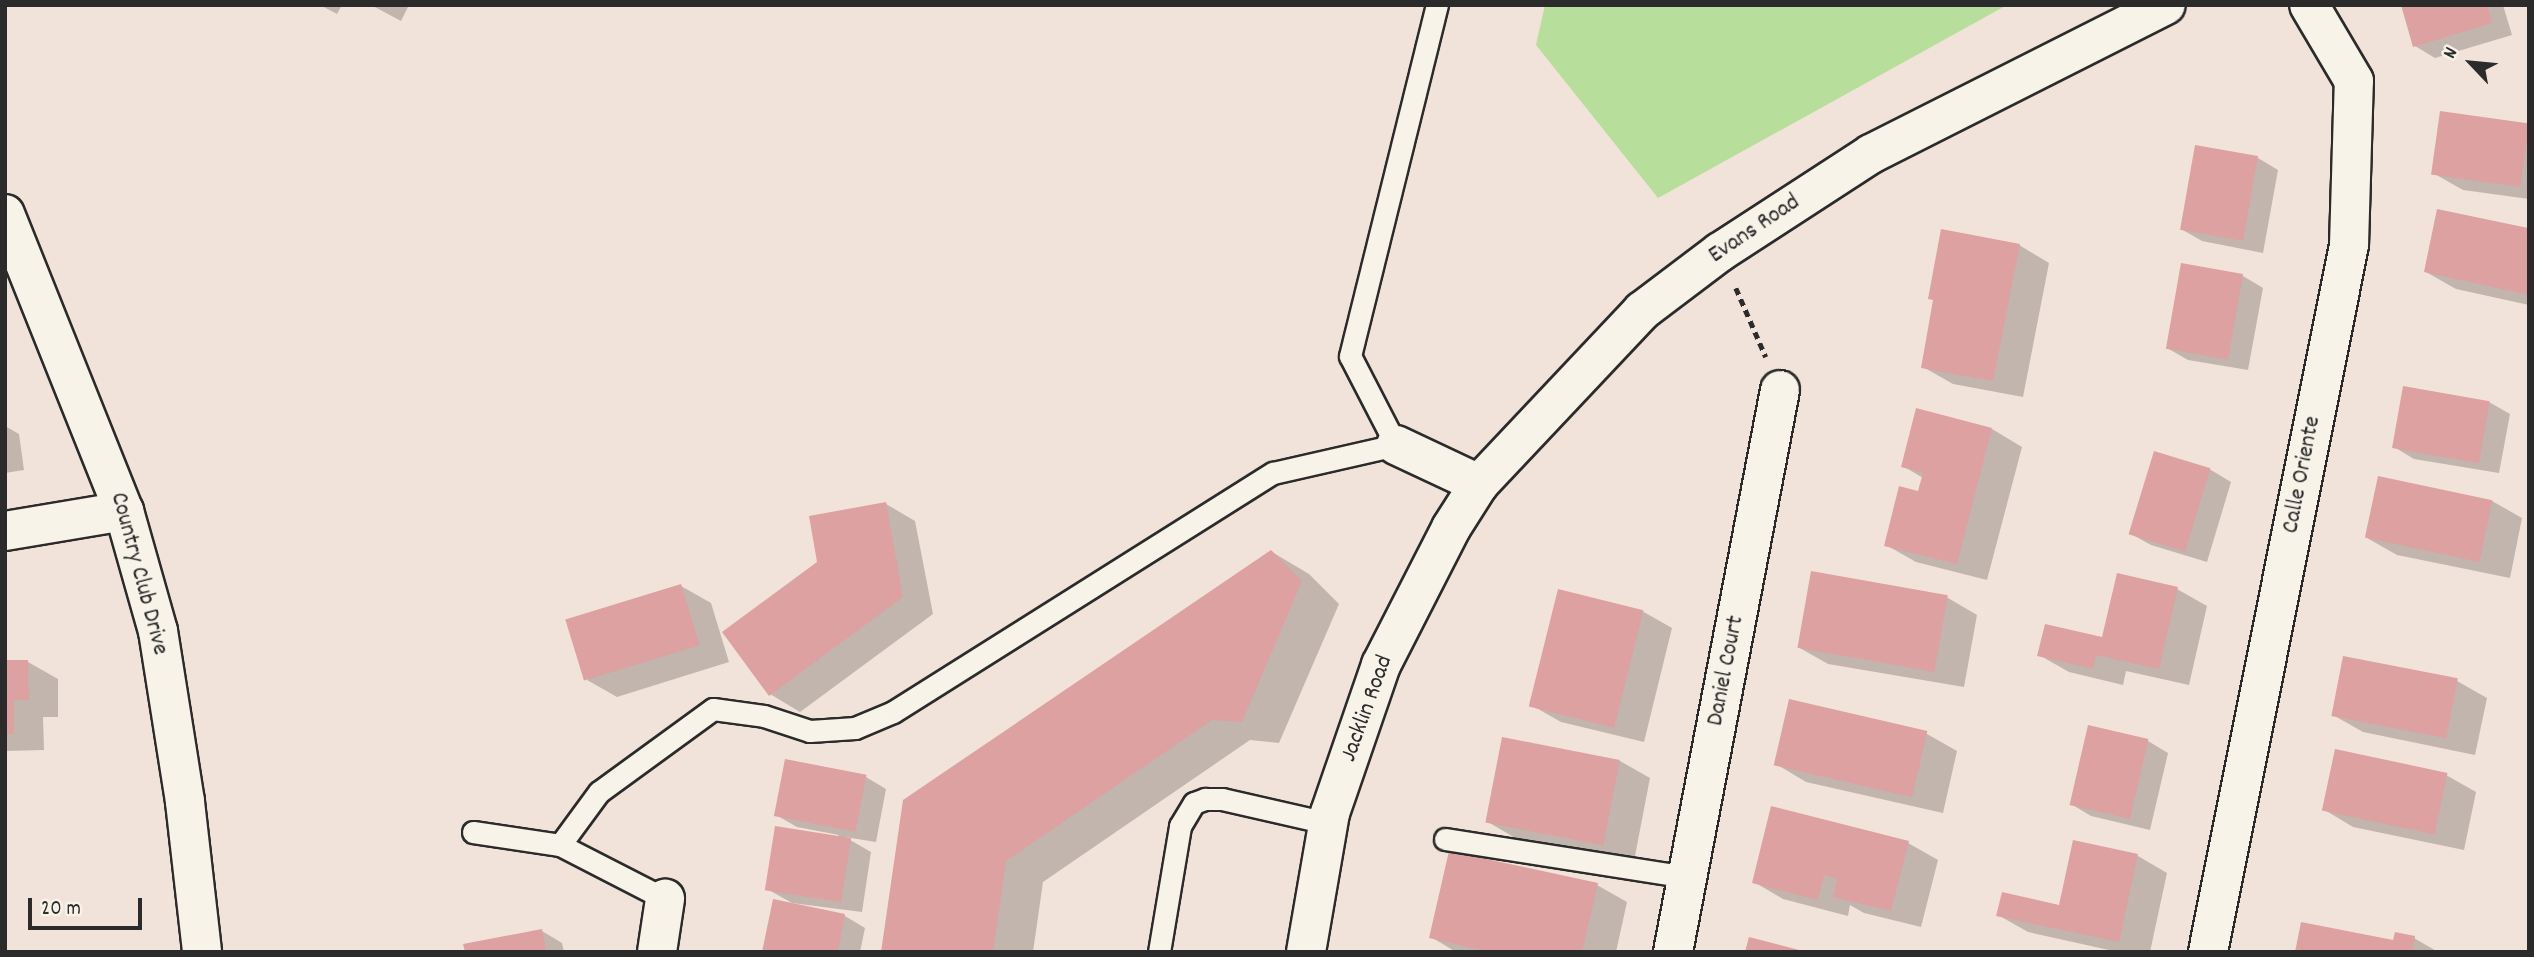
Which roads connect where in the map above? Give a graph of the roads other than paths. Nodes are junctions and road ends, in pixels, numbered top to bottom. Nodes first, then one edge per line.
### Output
1 (1437, 5) edge
2 (2166, 5) edge
3 (2309, 5) edge
4 (5, 214) edge
5 (1780, 390) road end
6 (1396, 445) junction
7 (1479, 484) junction
8 (124, 511) junction
9 (5, 530) edge
10 (1328, 823) junction
11 (473, 832) dead end
12 (1445, 839) dead end
13 (559, 845) junction
14 (1687, 877) junction
15 (665, 899) joint
16 (202, 952) edge
17 (657, 952) edge
18 (1159, 952) edge
19 (1306, 952) edge
20 (1673, 952) edge
21 (2208, 952) edge

1 - 6 lane
2 - 7 street, Evans Road
3 - 21 street, Calle Oriente
4 - 8 street, Country Club Drive
5 - 14 street, Daniel Court
6 - 7 street
6 - 13 lane
7 - 10 street, Jacklin Road
8 - 9 street
8 - 16 street, Country Club Drive
10 - 18 lane
10 - 19 street, Jacklin Road
11 - 13 lane
12 - 14 lane
13 - 15 lane
14 - 20 street, Daniel Court
15 - 17 street

